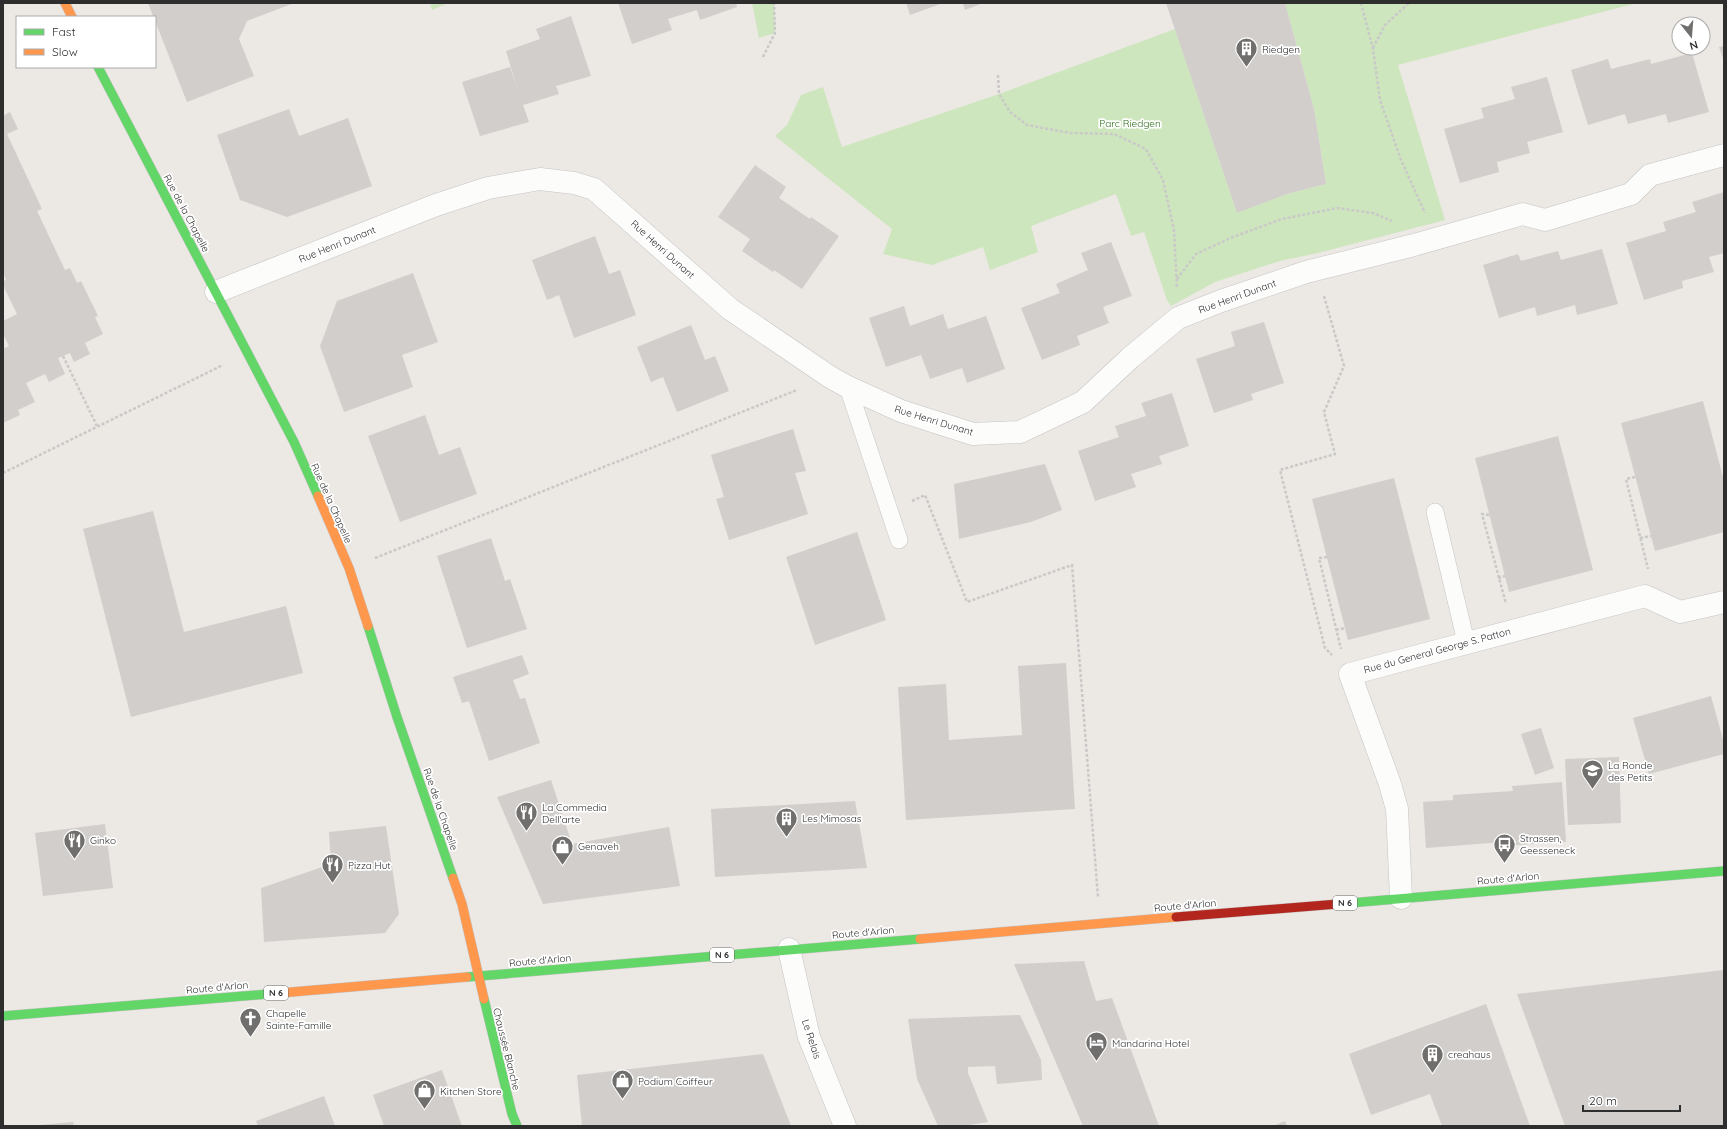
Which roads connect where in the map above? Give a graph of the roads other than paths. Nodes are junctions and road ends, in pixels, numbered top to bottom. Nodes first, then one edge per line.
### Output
1 (65, 3) edge
2 (72, 16) edge
3 (99, 68) edge
4 (1724, 155) edge
5 (216, 292) junction
6 (839, 382) junction
7 (1434, 512) dead end
8 (899, 540) dead end
9 (1724, 602) edge
10 (1466, 642) junction
11 (1724, 871) edge
12 (1401, 898) junction
13 (790, 949) junction
14 (478, 976) junction
15 (3, 1016) edge
16 (517, 1126) edge
17 (845, 1126) edge

1 - 2 main road
3 - 5 main road, Rue de la Chapelle
4 - 6 street, Rue Henri Dunant
5 - 6 street, Rue Henri Dunant
5 - 14 main road, Rue de la Chapelle
6 - 8 lane
7 - 10 lane
9 - 10 street, Rue du General George S. Patton
10 - 12 street, Rue du General George S. Patton
11 - 12 main road, Route d'Arlon / N 6
12 - 13 main road, Route d'Arlon / N 6
13 - 14 main road, Route d'Arlon / N 6
13 - 17 street, Le Relais
14 - 15 main road, Route d'Arlon / N 6
14 - 16 main road, Chaussée Blanche

